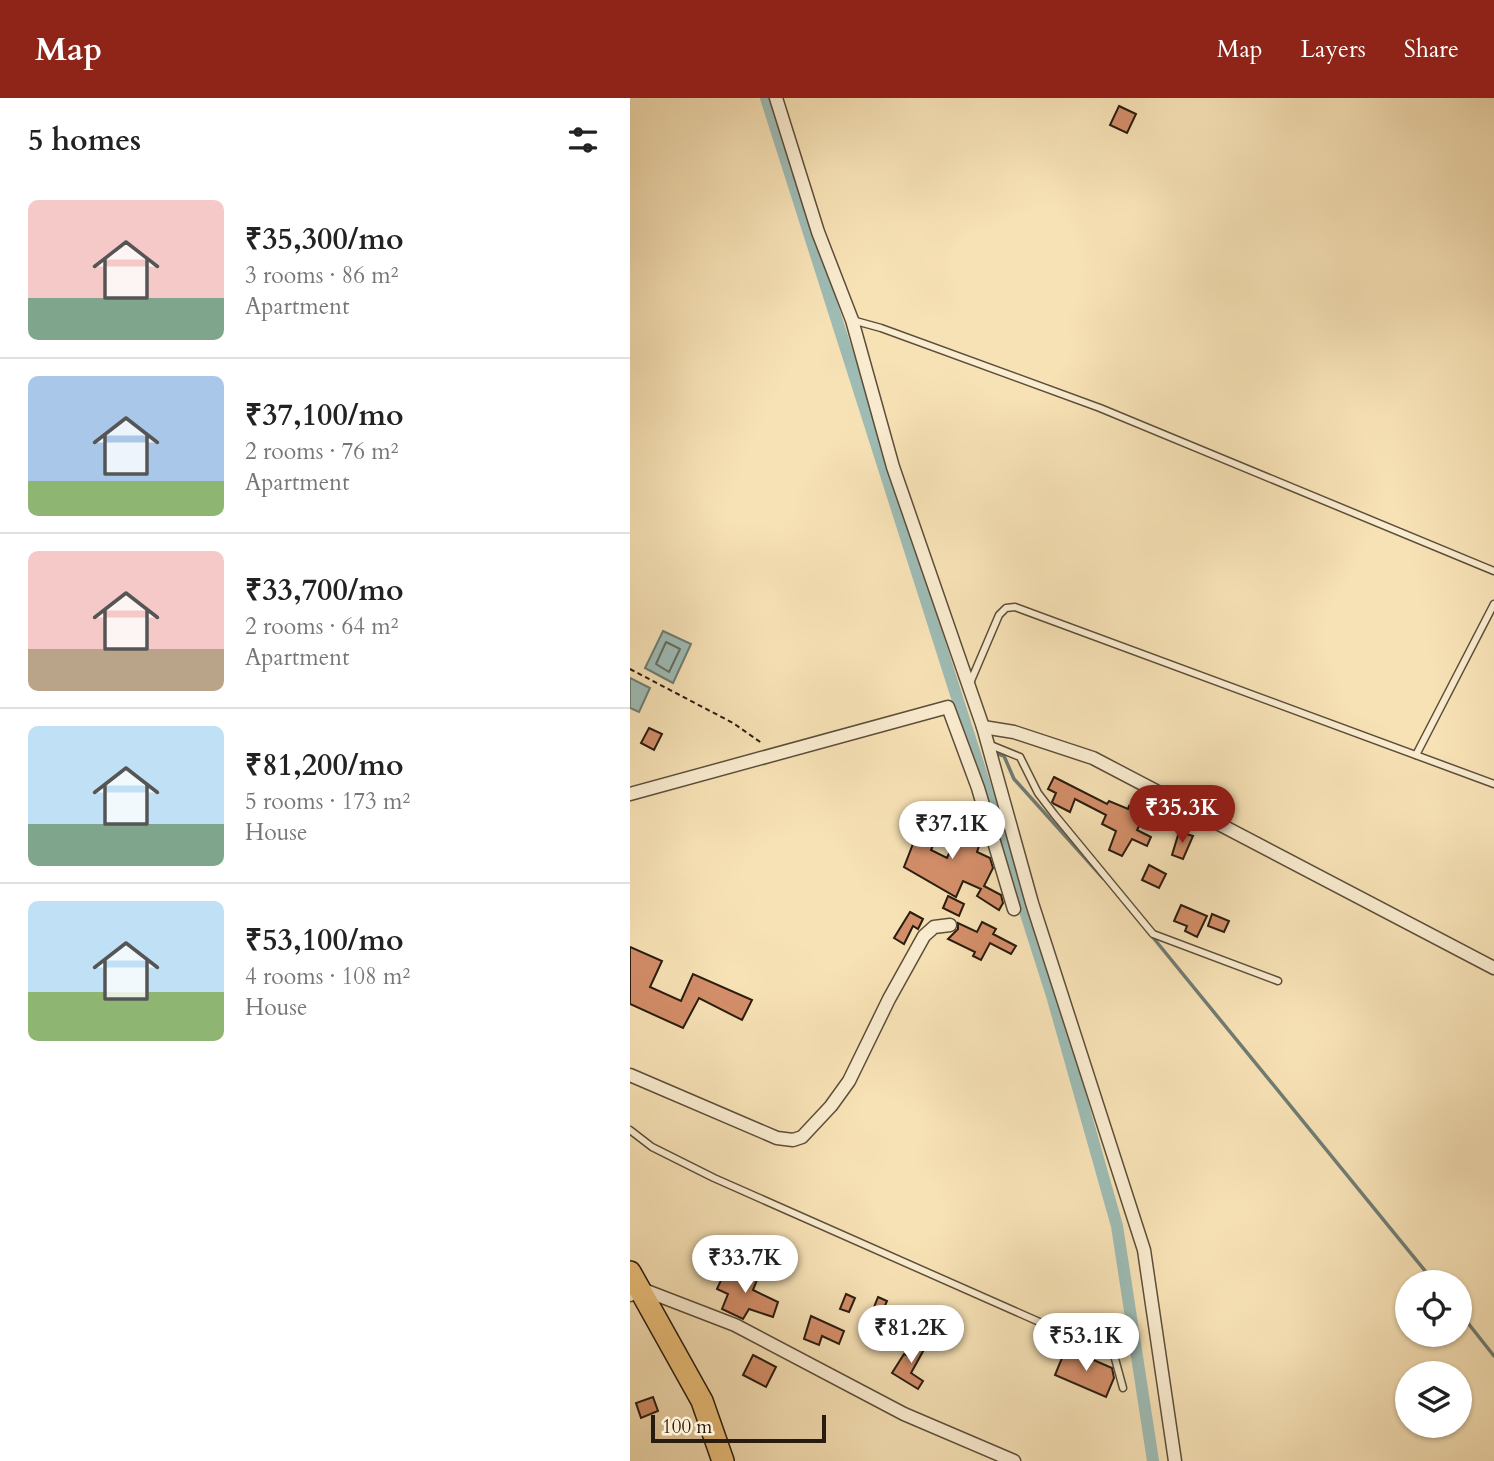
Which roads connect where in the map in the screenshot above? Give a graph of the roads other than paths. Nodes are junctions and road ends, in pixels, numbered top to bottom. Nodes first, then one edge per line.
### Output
1 (776, 98) edge
2 (852, 320) junction
3 (1494, 572) edge
4 (1494, 604) edge
5 (968, 688) junction
6 (983, 727) junction
7 (988, 744) junction
8 (1416, 755) junction
9 (998, 782) junction
10 (1494, 784) edge
11 (978, 788) junction
12 (630, 794) edge
13 (1014, 909) dead end
14 (950, 925) dead end
15 (1494, 968) edge
16 (1278, 981) dead end
17 (630, 1075) edge
18 (630, 1130) edge
19 (633, 1285) edge
20 (1123, 1388) dead end
21 (723, 1461) edge
22 (1014, 1461) edge
23 (1175, 1461) edge

1 - 2 street
2 - 3 lane
2 - 5 street
4 - 8 lane
5 - 6 street
5 - 8 lane
6 - 7 street
6 - 15 street
7 - 9 street
7 - 16 lane
8 - 10 lane
9 - 11 street
9 - 23 street
11 - 12 street
11 - 13 street
14 - 17 street
18 - 20 lane
19 - 21 highway
19 - 22 street

